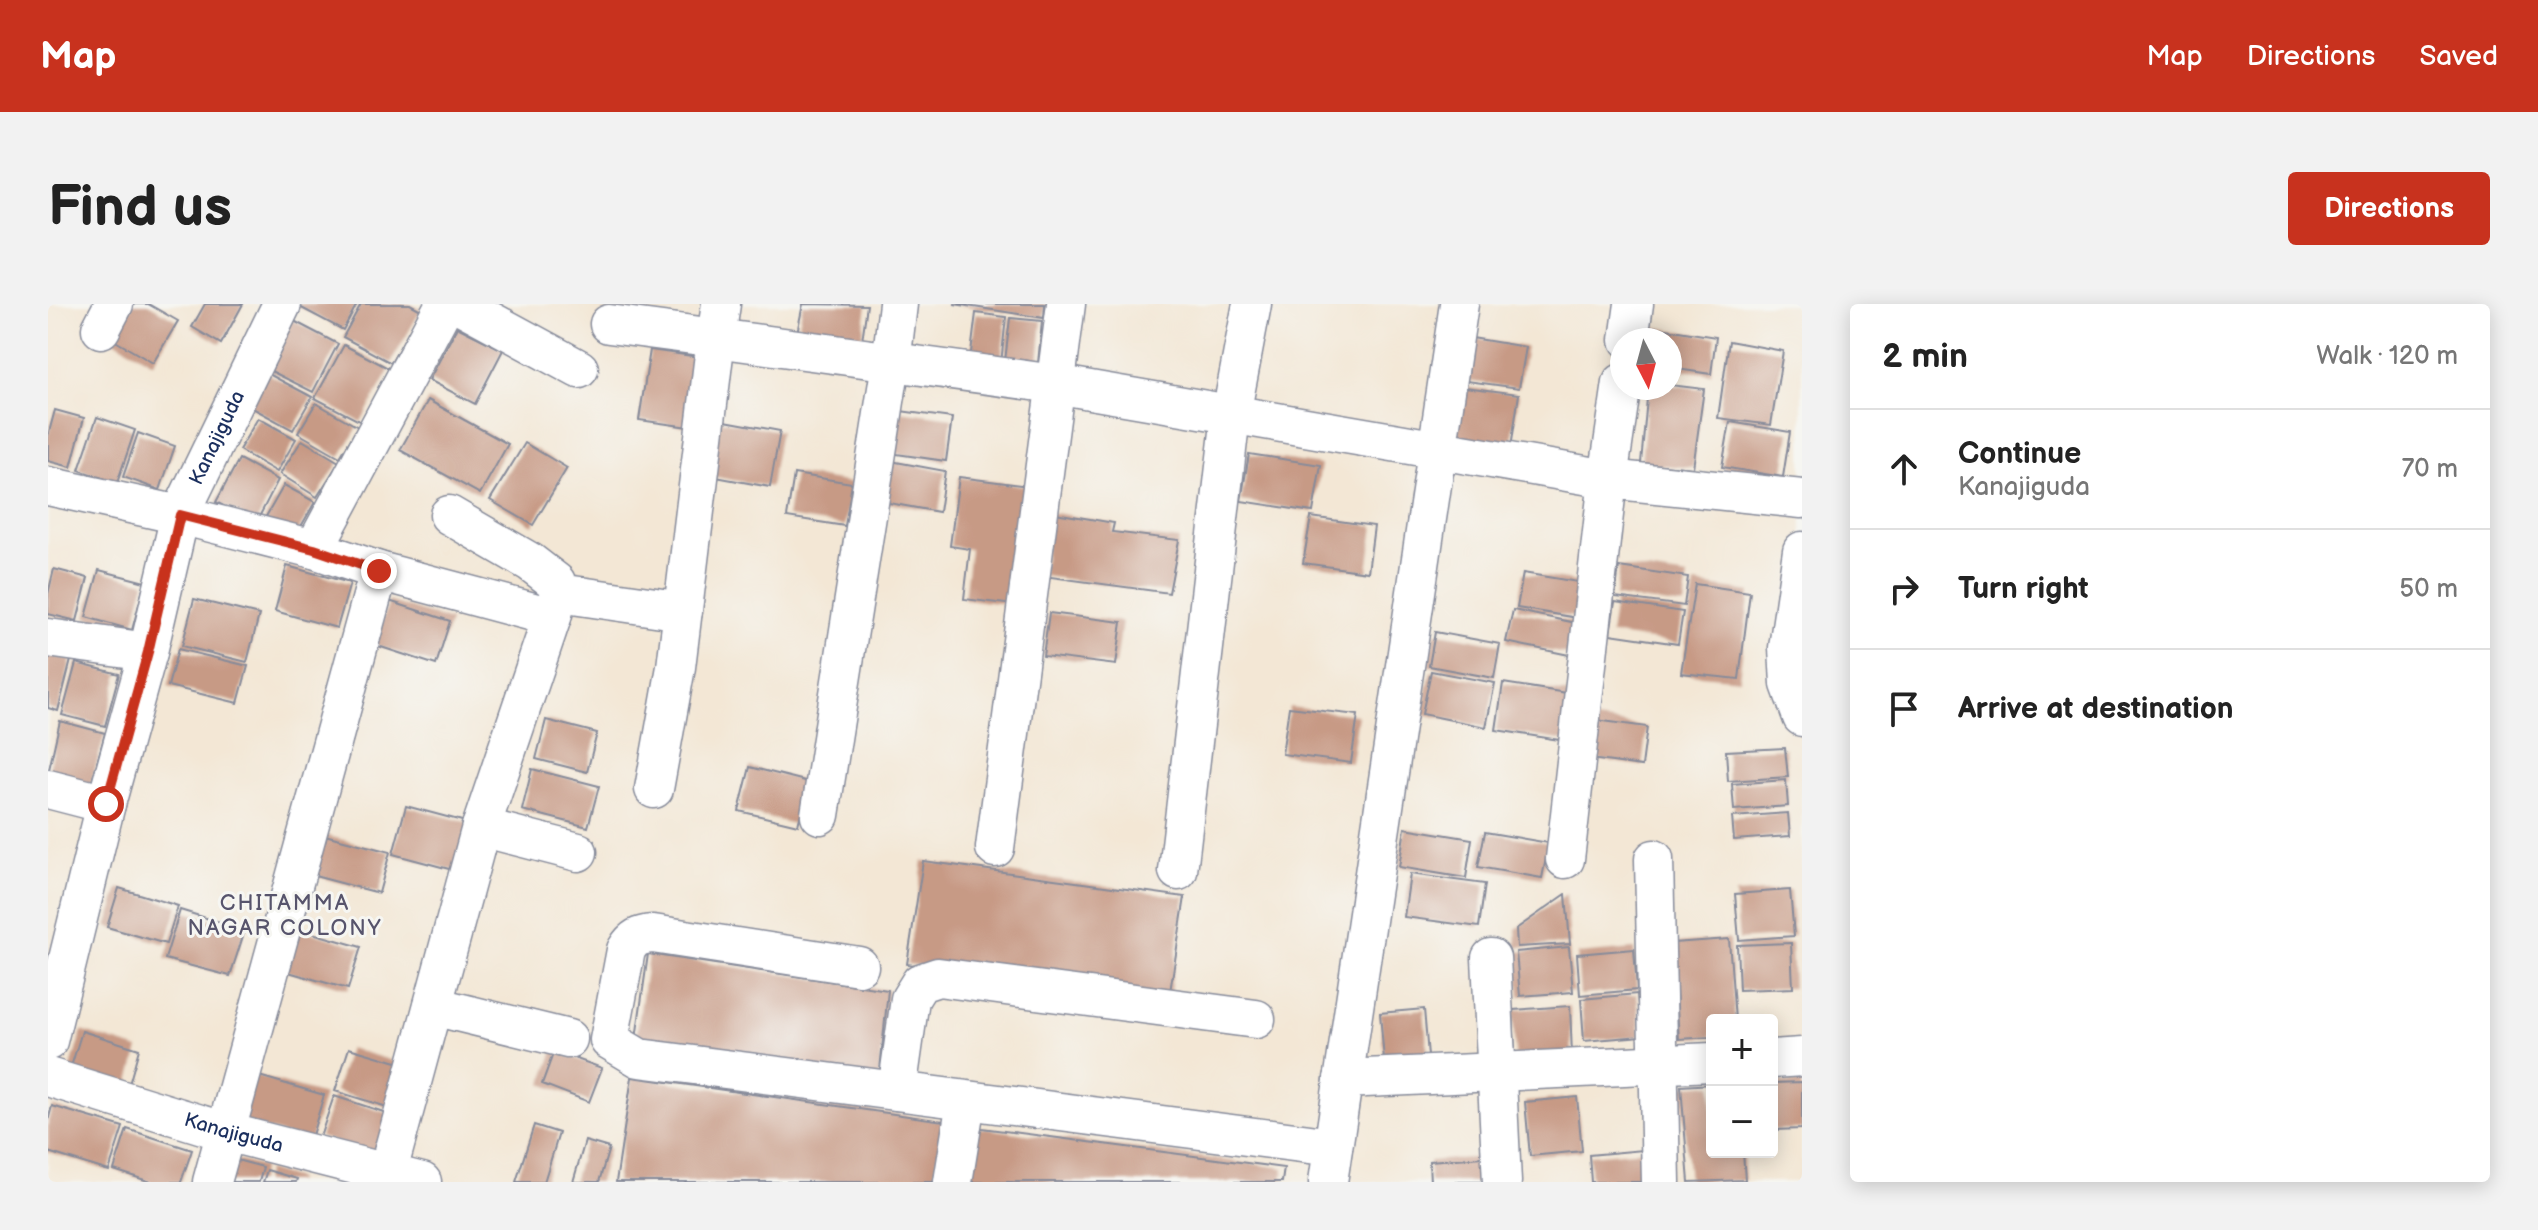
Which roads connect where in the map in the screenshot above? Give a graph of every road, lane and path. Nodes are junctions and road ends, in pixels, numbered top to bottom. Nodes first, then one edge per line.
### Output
1 (282, 304) edge
2 (445, 304) edge
3 (459, 304) edge
4 (898, 304) edge
5 (1066, 304) edge
6 (1252, 304) edge
7 (1459, 304) edge
8 (1634, 304) edge
9 (718, 321) edge
10 (609, 324) dead end
11 (1631, 328) edge
12 (891, 363) junction
13 (579, 369) dead end
14 (1055, 384) junction
15 (1620, 400) edge
16 (1231, 415) junction
17 (1436, 448) junction
18 (1608, 479) junction
19 (48, 486) edge
20 (1802, 499) edge
21 (180, 515) junction
22 (449, 515) dead end
23 (314, 549) junction
24 (1802, 551) edge
25 (379, 571) junction
26 (555, 605) junction
27 (683, 611) junction
28 (48, 638) edge
29 (148, 652) junction
30 (1802, 717) edge
31 (48, 789) edge
32 (654, 789) dead end
33 (106, 804) junction
34 (820, 815) dead end
35 (481, 827) junction
36 (995, 848) dead end
37 (578, 852) dead end
38 (1565, 859) dead end
39 (1654, 859) dead end
40 (1178, 871) dead end
41 (1491, 958) dead end
42 (859, 966) dead end
43 (433, 1006) junction
44 (1256, 1019) dead end
45 (568, 1039) dead end
46 (48, 1041) edge
47 (1802, 1057) edge
48 (1778, 1059) edge
49 (1706, 1062) edge
50 (1657, 1066) junction
51 (1495, 1073) junction
52 (48, 1077) edge
53 (1343, 1079) junction
54 (897, 1091) junction
55 (966, 1101) junction
56 (226, 1132) junction
57 (1331, 1165) edge
58 (398, 1179) edge
59 (212, 1182) edge
60 (953, 1182) edge
61 (1502, 1182) edge
62 (1661, 1182) edge

1 - 21 street, Kanajiguda
2 - 23 street
3 - 13 street
4 - 12 street
5 - 14 street
6 - 16 street
7 - 17 street
8 - 11 street
9 - 10 street
9 - 12 street
9 - 27 street
12 - 14 street
12 - 34 street
14 - 16 street
14 - 36 street
15 - 18 street
16 - 17 street
16 - 40 street
17 - 18 street
17 - 53 street
18 - 20 street
18 - 38 street
19 - 21 street
21 - 23 street
21 - 29 street, Kanajiguda
22 - 26 street
23 - 25 street
24 - 30 street
25 - 26 street
25 - 56 street
26 - 27 street
26 - 35 street
27 - 32 street
28 - 29 street
29 - 33 street, Kanajiguda
31 - 33 street
33 - 46 street, Kanajiguda
35 - 37 street
35 - 43 street
39 - 50 street
41 - 51 street
42 - 54 street
43 - 45 street
43 - 58 street
44 - 54 street
47 - 48 street
49 - 50 street
50 - 51 street
50 - 62 street
51 - 53 street
51 - 61 street
52 - 56 street, Kanajiguda
53 - 57 street
54 - 55 street
55 - 57 street
55 - 60 street
56 - 58 street, Kanajiguda
56 - 59 street

